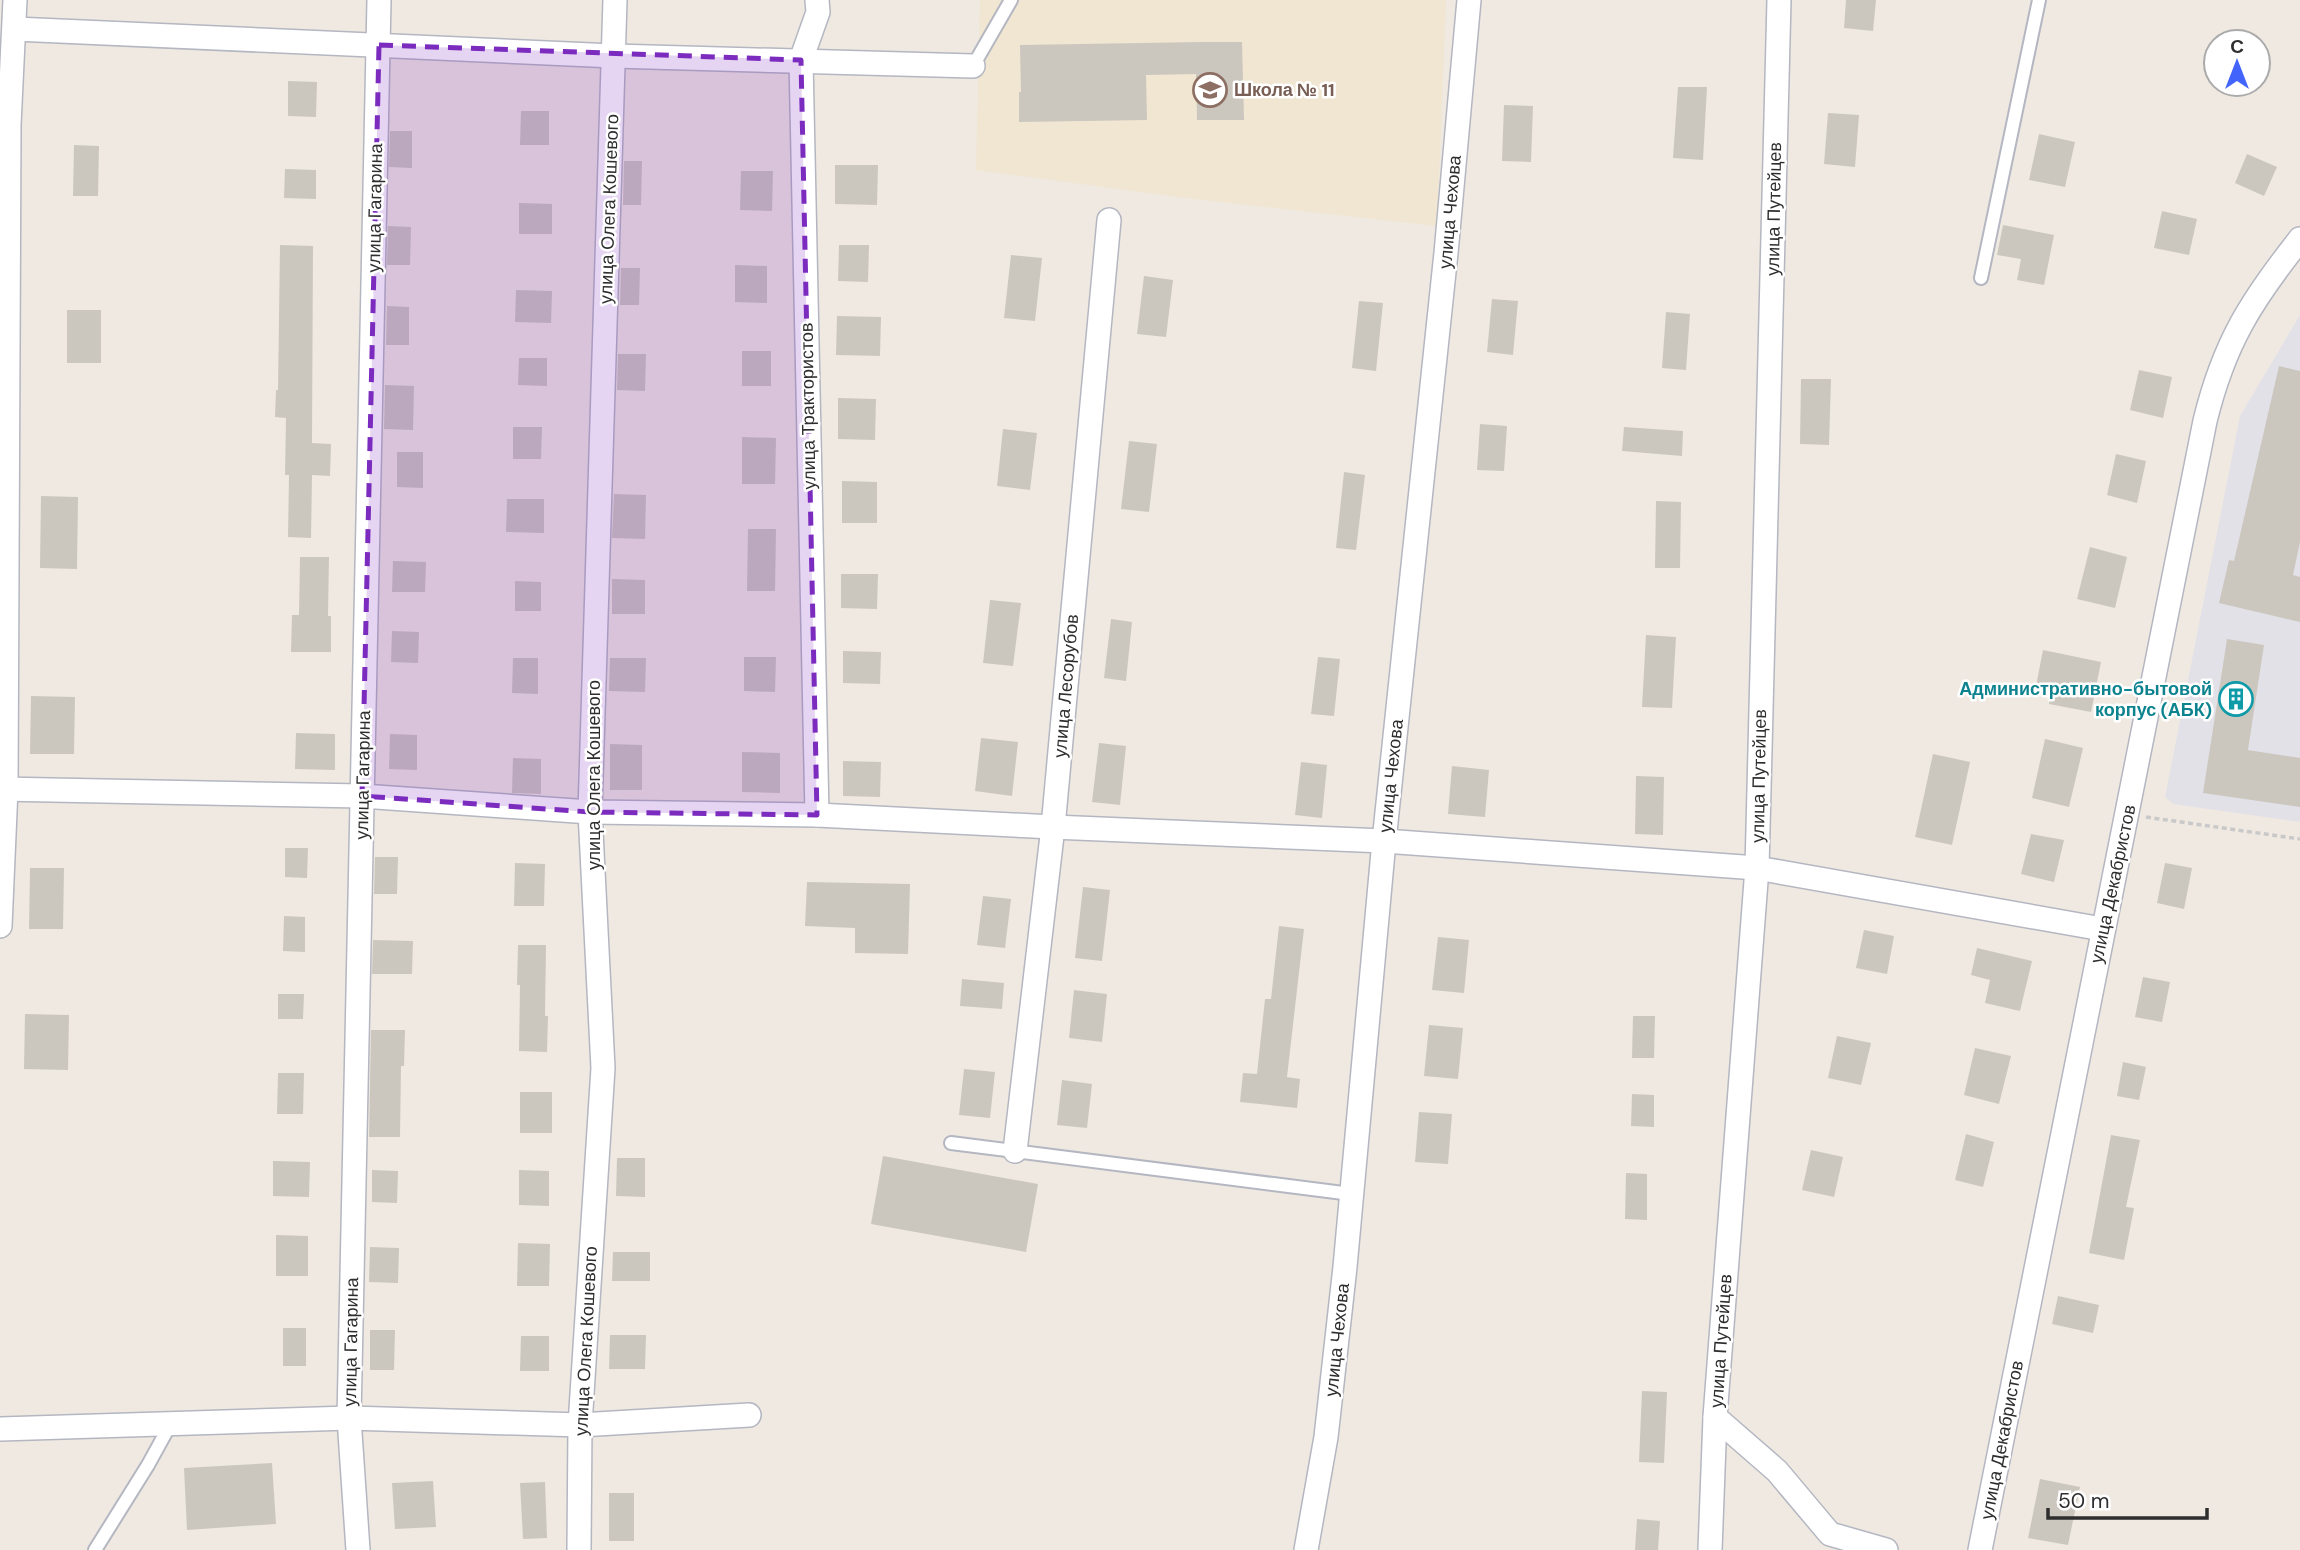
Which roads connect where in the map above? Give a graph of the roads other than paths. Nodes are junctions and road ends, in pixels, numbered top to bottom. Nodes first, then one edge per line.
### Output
1 (15, 0) edge
2 (379, 0) edge
3 (615, 0) edge
4 (817, 0) edge
5 (1011, 0) edge
6 (1469, 0) edge
7 (1779, 0) edge
8 (2039, 0) edge
9 (15, 29) junction
10 (379, 45) junction
11 (614, 56) junction
12 (801, 60) junction
13 (974, 66) joint
14 (4, 125) edge
15 (1109, 220) dead end
16 (2300, 239) edge
17 (1981, 278) dead end
18 (3, 789) edge
19 (362, 796) junction
20 (590, 812) junction
21 (817, 815) junction
22 (1054, 828) junction
23 (1384, 841) junction
24 (1757, 869) junction
25 (0, 926) edge
26 (2102, 929) junction
27 (951, 1143) dead end
28 (1015, 1152) junction
29 (1351, 1194) junction
30 (749, 1415) dead end
31 (1715, 1417) junction
32 (349, 1418) junction
33 (170, 1425) junction
34 (580, 1425) junction
35 (0, 1429) edge
36 (94, 1550) edge
37 (358, 1550) edge
38 (579, 1550) edge
39 (1306, 1550) edge
40 (1710, 1550) edge
41 (1886, 1550) edge
42 (1980, 1550) edge

1 - 9 street
2 - 10 street, улица Гагарина
3 - 11 street, улица Олега Кошевого
4 - 12 street, улица Трактористов
5 - 13 lane
6 - 23 street, улица Чехова
7 - 24 street, улица Путейцев
8 - 17 lane
9 - 10 street
9 - 14 street
10 - 11 street
10 - 19 street, улица Гагарина
11 - 12 street
11 - 20 street, улица Олега Кошевого
12 - 13 street
12 - 21 street, улица Трактористов
14 - 18 street
15 - 22 street, улица Лесорубов
16 - 26 street, улица Декабристов
18 - 19 street
18 - 25 street
19 - 20 street
19 - 32 street, улица Гагарина
20 - 21 street
20 - 34 street, улица Олега Кошевого
21 - 22 street
22 - 23 street
22 - 28 street, улица Лесорубов
23 - 24 street
23 - 29 street, улица Чехова
24 - 26 street
24 - 31 street, улица Путейцев
26 - 42 street, улица Декабристов
27 - 28 lane
28 - 29 lane
29 - 39 street, улица Чехова
30 - 34 street
31 - 40 street, улица Путейцев
31 - 41 street
32 - 33 street
32 - 34 street
32 - 37 street, улица Гагарина
33 - 35 street
33 - 36 lane
34 - 38 street, улица Олега Кошевого

